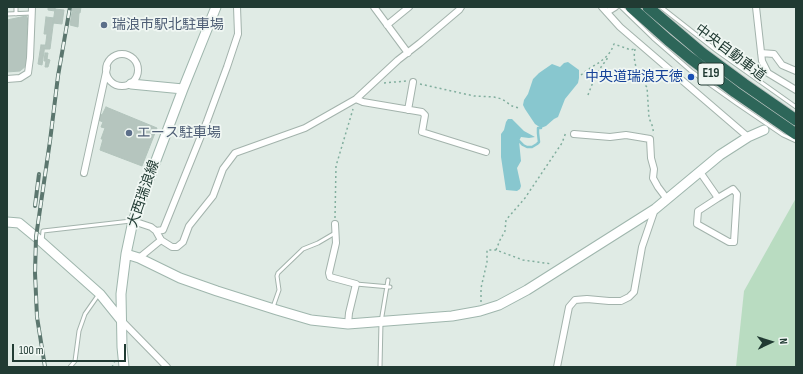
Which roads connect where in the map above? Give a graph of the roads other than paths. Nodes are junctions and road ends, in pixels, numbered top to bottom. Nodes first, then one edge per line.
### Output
1 (16, 7) edge
2 (216, 7) edge
3 (237, 7) edge
4 (374, 7) edge
5 (409, 7) edge
6 (616, 7) edge
7 (621, 7) edge
8 (631, 7) edge
9 (648, 7) edge
10 (661, 7) edge
11 (756, 7) edge
12 (459, 8) edge
13 (605, 9) edge
14 (32, 10) edge
15 (7, 14) edge
16 (16, 14) junction
17 (387, 25) junction
18 (408, 53) junction
19 (761, 53) junction
20 (107, 68) junction
21 (796, 71) edge
22 (7, 79) edge
23 (413, 82) road end
24 (131, 84) junction
25 (183, 89) junction
26 (796, 90) edge
27 (356, 99) junction
28 (796, 107) edge
29 (408, 110) junction
30 (796, 120) edge
31 (764, 130) dead end
32 (574, 134) dead end
33 (796, 134) edge
34 (748, 138) junction
35 (796, 141) edge
36 (486, 152) dead end
37 (700, 172) junction
38 (84, 173) dead end
39 (718, 198) junction
40 (667, 199) junction
41 (655, 209) junction
42 (133, 221) junction
43 (7, 222) edge
44 (335, 224) road end
45 (156, 231) junction
46 (336, 232) junction
47 (161, 240) junction
48 (42, 242) junction
49 (126, 254) junction
50 (139, 258) junction
51 (388, 280) dead end
52 (356, 284) junction
53 (388, 287) junction
54 (100, 294) junction
55 (273, 309) junction
56 (121, 320) junction
57 (381, 322) junction
58 (348, 324) junction
59 (70, 367) edge
60 (124, 367) edge
61 (166, 367) edge
62 (380, 367) edge
63 (557, 367) edge

1 - 16 lane
2 - 25 street, 大西瑞浪線
3 - 45 street
4 - 17 street
5 - 17 street
6 - 13 street
7 - 35 lane
8 - 33 highway, 中央自動車道 / E19
9 - 30 highway, 中央自動車道 / E19
10 - 28 lane
11 - 19 street
12 - 18 street
13 - 34 street
14 - 16 lane
14 - 22 street
15 - 16 lane
17 - 18 street
18 - 27 street
19 - 21 street
19 - 26 street
20 - 24 street
20 - 24 street
20 - 38 street
23 - 29 street
24 - 25 street
25 - 42 street, 大西瑞浪線
27 - 29 street
27 - 47 street
29 - 36 street
31 - 34 street
32 - 40 street
34 - 37 street
37 - 39 street
37 - 40 street
39 - 39 street
40 - 41 street
41 - 57 street
41 - 63 street
42 - 45 street
42 - 48 lane
42 - 49 street, 大西瑞浪線
43 - 48 street
44 - 46 street
45 - 47 street
46 - 52 street
46 - 55 lane
47 - 50 street
48 - 54 street
49 - 50 street
49 - 56 street, 大西瑞浪線
50 - 55 street
51 - 53 lane
52 - 53 lane
52 - 58 street
53 - 57 lane
54 - 56 street
54 - 59 lane
55 - 58 street
56 - 60 street, 大西瑞浪線
56 - 61 street
57 - 58 street
57 - 62 lane

